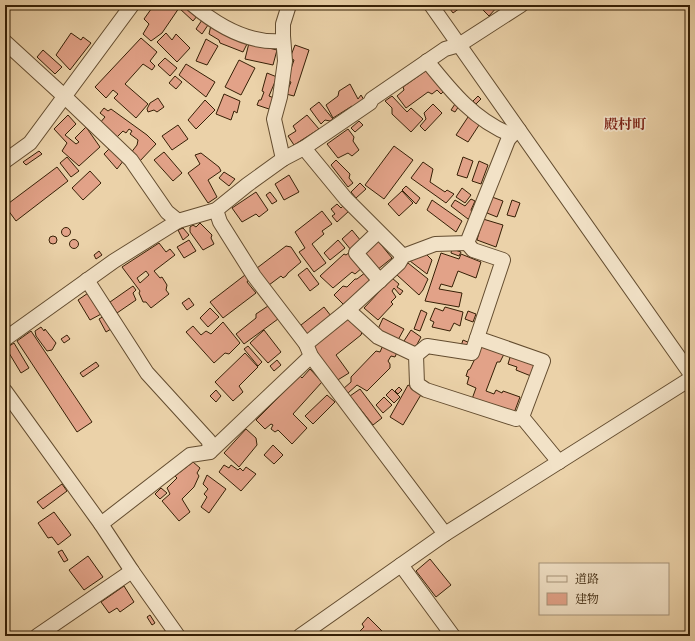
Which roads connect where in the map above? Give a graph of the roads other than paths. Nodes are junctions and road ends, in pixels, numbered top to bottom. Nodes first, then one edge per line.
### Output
1 (132, 5) edge
2 (193, 5) edge
3 (289, 5) edge
4 (431, 5) edge
5 (521, 5) edge
6 (284, 41) junction
7 (5, 42) edge
8 (459, 45) junction
9 (427, 61) junction
10 (64, 96) junction
11 (515, 133) junction
12 (304, 148) junction
13 (283, 158) junction
14 (5, 161) edge
15 (216, 210) junction
16 (178, 220) junction
17 (378, 232) junction
18 (467, 243) junction
19 (403, 256) junction
20 (87, 280) junction
21 (380, 281) junction
22 (348, 310) junction
23 (477, 338) junction
24 (5, 339) edge
25 (309, 350) junction
26 (416, 355) junction
27 (690, 373) edge
28 (690, 379) edge
29 (5, 391) edge
30 (522, 417) junction
31 (210, 452) junction
32 (559, 462) junction
33 (101, 524) junction
34 (445, 534) junction
35 (401, 565) junction
36 (132, 571) junction
37 (37, 636) edge
38 (178, 636) edge
39 (300, 636) edge
40 (453, 636) edge

1 - 10 street
2 - 6 street
3 - 6 street
4 - 8 street
5 - 8 street
6 - 13 street
7 - 10 street
8 - 9 street
8 - 11 street
9 - 11 street
9 - 12 street
10 - 14 street
10 - 16 street
11 - 18 street
11 - 27 street
12 - 13 street
12 - 17 street
13 - 15 street
15 - 16 street
15 - 25 street
16 - 20 street
17 - 19 street
17 - 21 street
18 - 19 street
18 - 23 street
19 - 21 street
20 - 24 street
20 - 31 street
21 - 22 street
22 - 25 street
22 - 26 street
23 - 26 street
23 - 30 street
25 - 31 street
25 - 34 street
26 - 30 street
28 - 32 street
29 - 33 street
30 - 32 street
31 - 33 street
32 - 34 street
33 - 36 street
34 - 35 street
35 - 39 street
35 - 40 street
36 - 37 street
36 - 38 street

